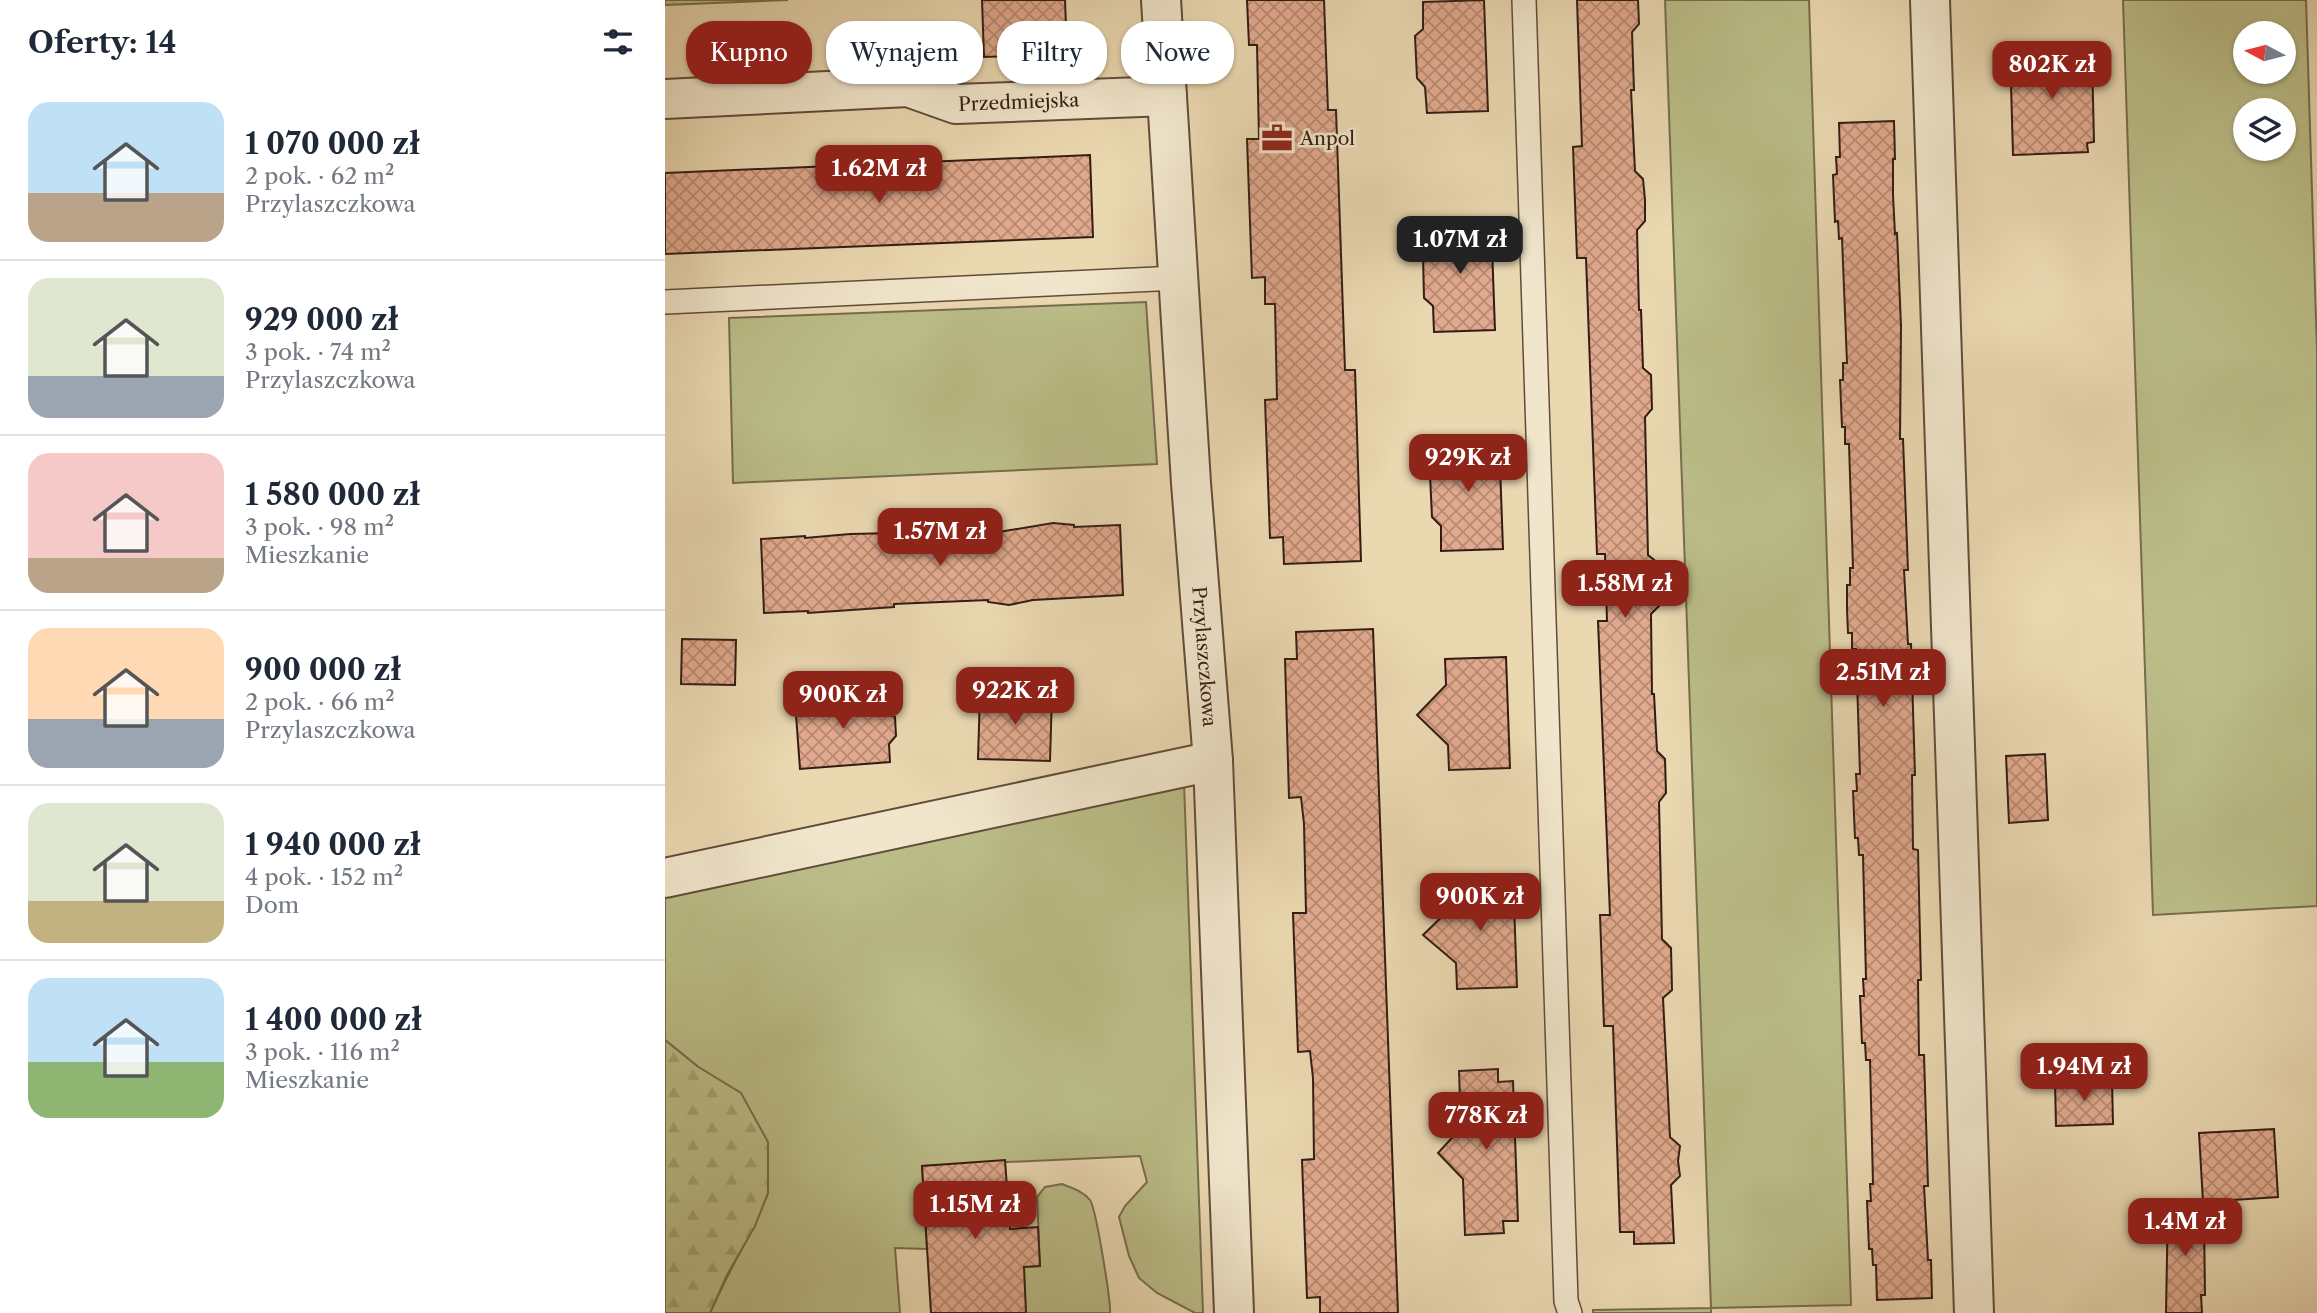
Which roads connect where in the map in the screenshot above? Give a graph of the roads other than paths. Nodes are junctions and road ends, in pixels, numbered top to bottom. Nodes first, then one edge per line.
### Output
1 (1161, 0) edge
2 (1524, 0) edge
3 (1930, 0) edge
4 (1167, 96) junction
5 (665, 99) edge
6 (1178, 278) junction
7 (665, 302) edge
8 (1213, 761) junction
9 (665, 878) edge
10 (1234, 1313) edge
11 (1570, 1313) edge
12 (1974, 1313) edge

1 - 4 street, Przylaszczkowa
2 - 11 lane
3 - 12 street
4 - 5 street, Przedmiejska
4 - 6 street, Przylaszczkowa
6 - 7 lane
6 - 8 street, Przylaszczkowa
8 - 9 street
8 - 10 street, Przylaszczkowa

